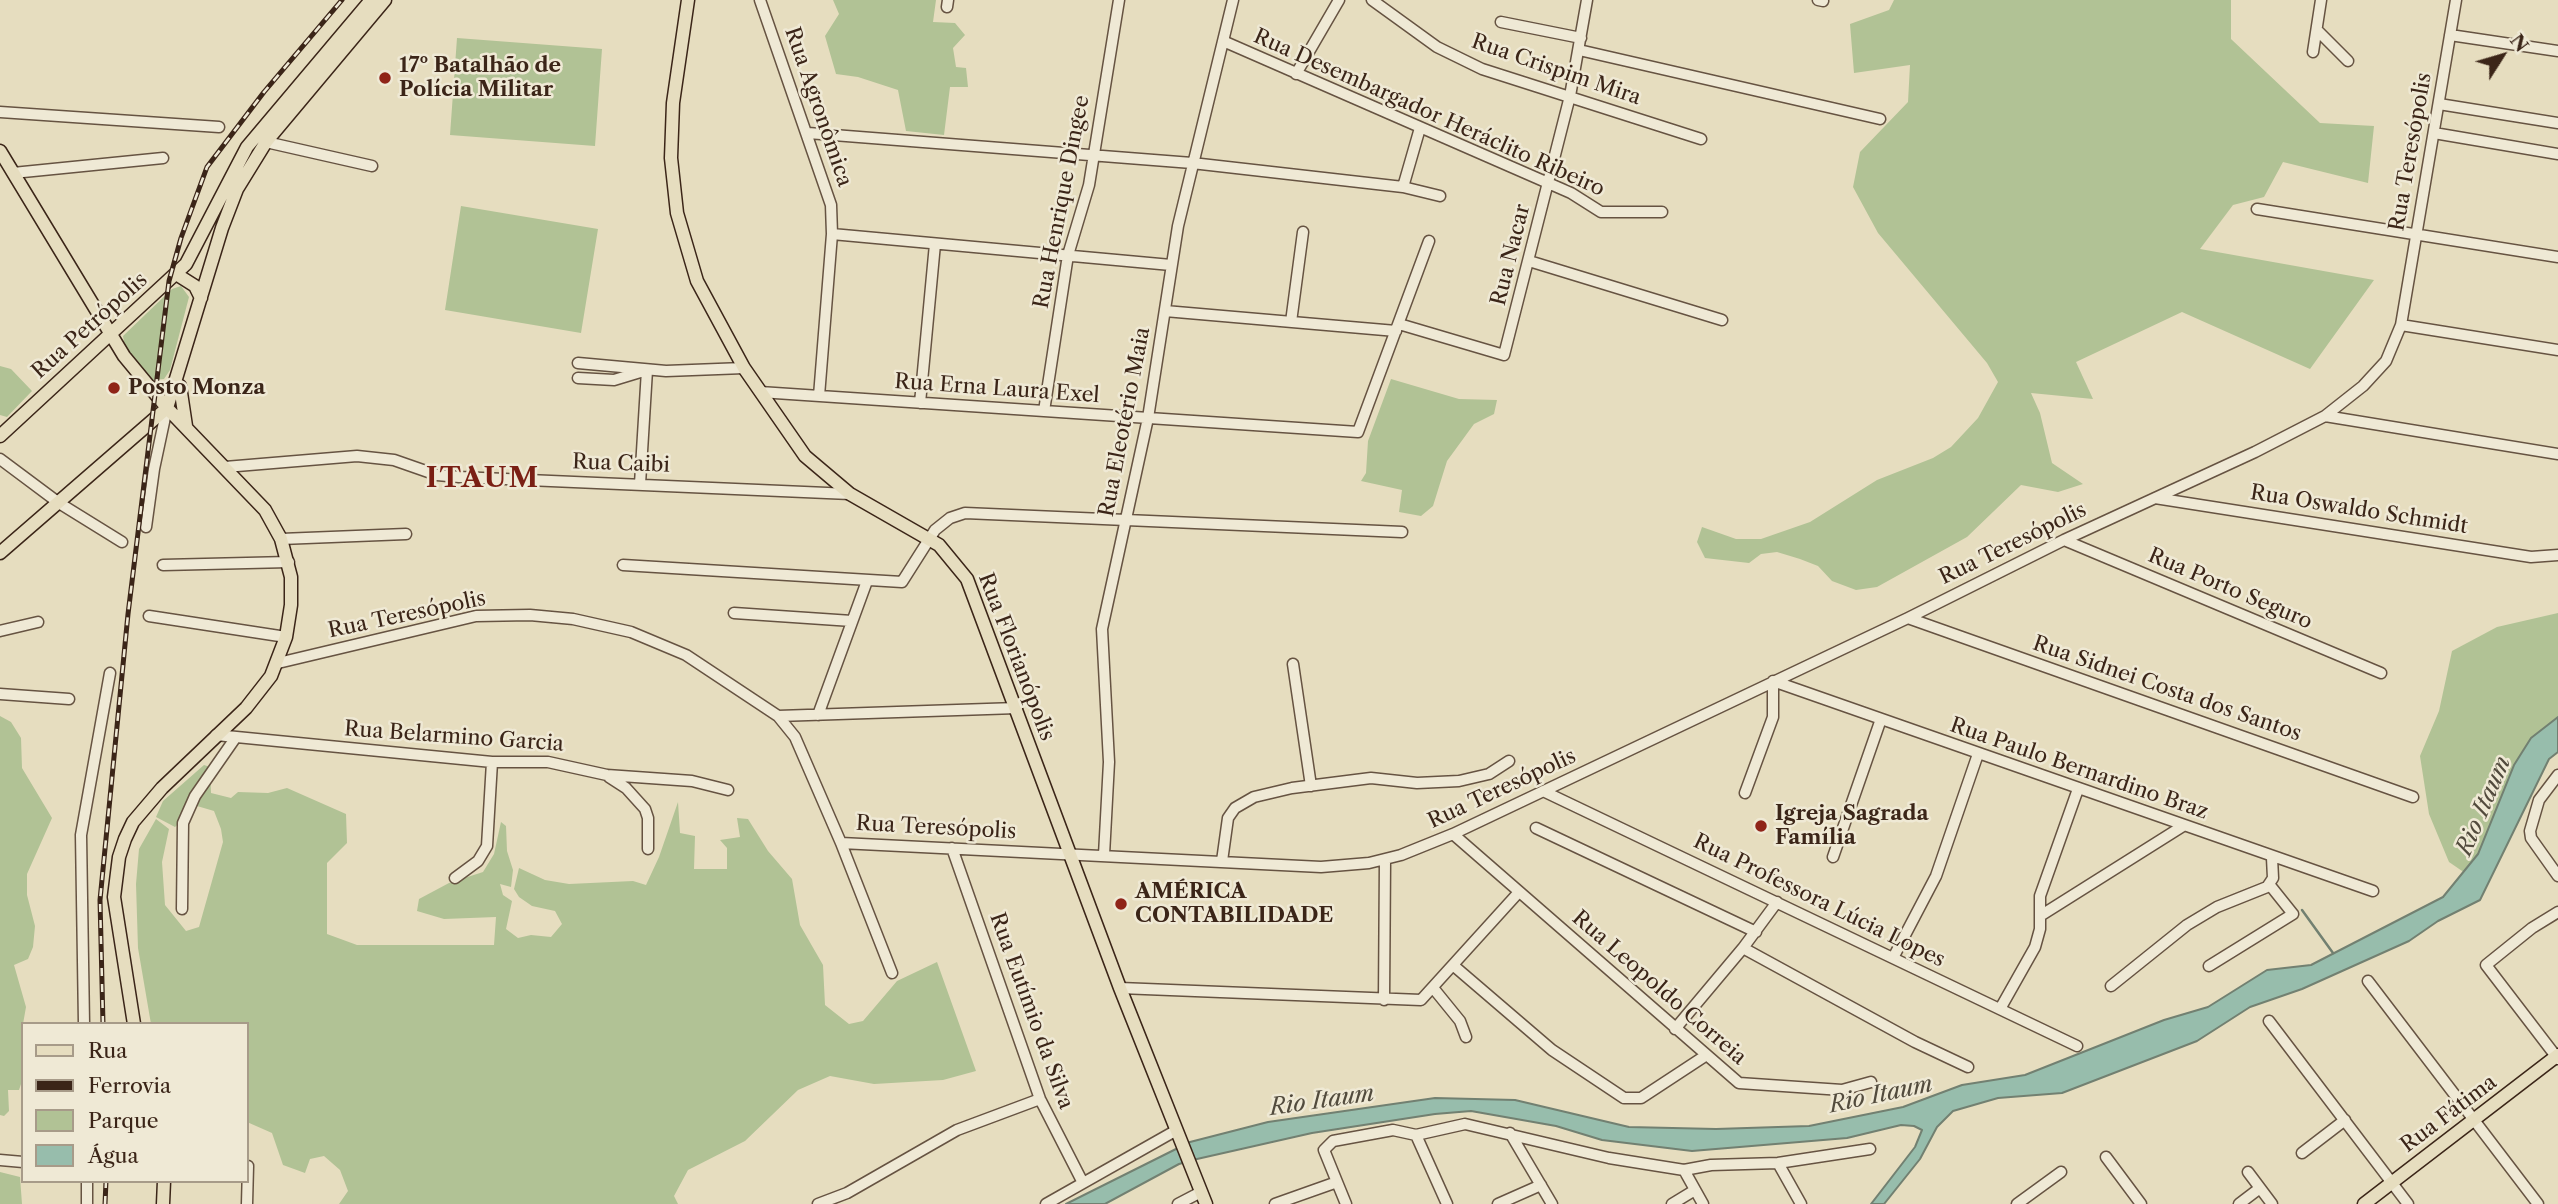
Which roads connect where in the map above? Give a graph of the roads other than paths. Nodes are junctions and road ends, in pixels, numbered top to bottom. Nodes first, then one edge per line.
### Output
1 (371, 0) edge
2 (385, 0) edge
3 (688, 0) edge
4 (760, 0) edge
5 (1119, 0) edge
6 (1233, 0) edge
7 (1339, 0) edge
8 (1372, 0) edge
9 (1587, 0) edge
10 (2321, 0) edge
11 (2456, 0) edge
12 (1501, 22) dead end
13 (2316, 30) junction
14 (2451, 36) junction
15 (1581, 38) junction
16 (1223, 41) junction
17 (1579, 50) junction
18 (2558, 51) edge
19 (2313, 52) dead end
20 (2348, 61) dead end
21 (1296, 74) junction
22 (1570, 96) junction
23 (2439, 104) junction
24 (0, 112) edge
25 (1880, 119) dead end
26 (2558, 123) edge
27 (219, 127) dead end
28 (1420, 128) junction
29 (808, 133) junction
30 (2434, 134) junction
31 (1701, 139) dead end
32 (265, 142) junction
33 (0, 151) edge
34 (2558, 154) edge
35 (1094, 156) junction
36 (163, 158) dead end
37 (1192, 163) junction
38 (372, 166) dead end
39 (13, 173) junction
40 (1549, 184) junction
41 (1403, 187) junction
42 (1440, 196) dead end
43 (2257, 209) dead end
44 (1662, 212) dead end
45 (1303, 232) dead end
46 (832, 234) junction
47 (2417, 234) junction
48 (1429, 241) dead end
49 (935, 244) junction
50 (1068, 256) junction
51 (2558, 257) edge
52 (1529, 261) junction
53 (1171, 265) junction
54 (176, 274) junction
55 (201, 298) junction
56 (1165, 311) junction
57 (1722, 320) dead end
58 (1292, 322) junction
59 (2401, 325) junction
60 (1398, 327) junction
61 (108, 333) junction
62 (2558, 350) edge
63 (578, 363) dead end
64 (182, 368) junction
65 (744, 368) junction
66 (647, 370) junction
67 (578, 378) dead end
68 (760, 393) junction
69 (819, 396) junction
70 (920, 403) junction
71 (167, 408) junction
72 (1044, 411) junction
73 (2325, 416) junction
74 (1148, 418) junction
75 (187, 428) junction
76 (0, 436) edge
77 (2558, 454) edge
78 (0, 459) edge
79 (225, 467) junction
80 (640, 484) junction
81 (850, 494) junction
82 (2155, 498) junction
83 (59, 503) junction
84 (1126, 520) junction
85 (146, 527) dead end
86 (1402, 532) dead end
87 (405, 534) dead end
88 (929, 538) junction
89 (281, 539) junction
90 (2064, 540) junction
91 (122, 542) dead end
92 (0, 554) edge
93 (2558, 555) edge
94 (289, 562) junction
95 (163, 565) dead end
96 (624, 565) dead end
97 (867, 580) junction
98 (734, 613) dead end
99 (149, 617) dead end
100 (1908, 618) junction
101 (852, 621) junction
102 (38, 622) dead end
103 (0, 631) edge
104 (286, 637) junction
105 (278, 663) junction
106 (1293, 664) dead end
107 (110, 673) dead end
108 (2381, 673) dead end
109 (1773, 681) junction
110 (0, 694) edge
111 (69, 699) dead end
112 (1017, 708) junction
113 (818, 715) junction
114 (778, 716) junction
115 (1881, 719) junction
116 (216, 735) junction
117 (236, 737) junction
118 (1978, 754) junction
119 (1509, 761) dead end
120 (492, 762) junction
121 (607, 775) junction
122 (2558, 775) edge
123 (1311, 786) junction
124 (2078, 789) junction
125 (728, 790) dead end
126 (1544, 791) junction
127 (1745, 793) dead end
128 (2413, 797) dead end
129 (2183, 826) junction
130 (1536, 828) dead end
131 (1453, 834) junction
132 (841, 843) junction
133 (953, 848) junction
134 (648, 849) dead end
135 (1069, 854) junction
136 (1104, 855) junction
137 (1833, 857) dead end
138 (2272, 858) junction
139 (1385, 860) junction
140 (1222, 861) junction
141 (2558, 876) edge
142 (455, 878) dead end
143 (2269, 884) junction
144 (2372, 891) dead end
145 (1519, 892) junction
146 (1776, 902) junction
147 (183, 909) dead end
148 (2558, 912) edge
149 (2040, 916) junction
150 (1756, 932) junction
151 (1743, 948) junction
152 (1894, 958) junction
153 (1454, 966) junction
154 (2209, 966) dead end
155 (892, 973) dead end
156 (2368, 981) dead end
157 (2111, 986) dead end
158 (1120, 988) junction
159 (1434, 989) junction
160 (1384, 1000) junction
161 (2000, 1009) junction
162 (2269, 1021) dead end
163 (84, 1022) edge
164 (134, 1022) edge
165 (1675, 1029) junction
166 (1466, 1037) dead end
167 (2077, 1046) dead end
168 (1705, 1056) junction
169 (2557, 1057) edge
170 (1968, 1067) dead end
171 (1871, 1082) dead end
172 (1041, 1099) junction
173 (2345, 1120) junction
174 (2474, 1120) junction
175 (1175, 1131) junction
176 (1510, 1133) junction
177 (1416, 1135) junction
178 (1870, 1149) dead end
179 (2302, 1153) dead end
180 (2106, 1157) dead end
181 (0, 1160) edge
182 (21, 1163) edge
183 (1778, 1163) junction
184 (1684, 1170) junction
185 (2060, 1171) dead end
186 (2248, 1172) dead end
187 (1337, 1182) junction
188 (2392, 1182) junction
189 (87, 1183) edge
190 (164, 1183) edge
191 (248, 1183) edge
192 (1083, 1184) junction
193 (1541, 1185) junction
194 (2260, 1188) junction
195 (1695, 1190) junction
196 (1203, 1198) edge
197 (87, 1204) edge
198 (163, 1204) edge
199 (247, 1204) edge
200 (818, 1204) edge
201 (1046, 1204) edge
202 (1178, 1204) edge
203 (1275, 1204) edge
204 (1346, 1204) edge
205 (1447, 1204) edge
206 (1498, 1204) edge
207 (1552, 1204) edge
208 (1672, 1204) edge
209 (1703, 1204) edge
210 (1801, 1204) edge
211 (2017, 1204) edge
212 (2141, 1204) edge
213 (2239, 1204) edge
214 (2272, 1204) edge
215 (2364, 1204) edge
216 (2408, 1204) edge
217 (2538, 1204) edge

1 - 54 main road, Rua Petrópolis
2 - 32 main road
3 - 65 main road, Rua Florianópolis
4 - 29 street, Rua Agronômica
5 - 35 street, Rua Henrique Dingee
6 - 16 street, Rua Eleotério Maia
7 - 21 street
8 - 22 street, Rua Crispim Mira
9 - 15 street, Rua Nacar
10 - 13 street
11 - 14 street, Rua Teresópolis
12 - 15 street
13 - 19 street
13 - 20 street
14 - 18 street
14 - 23 street, Rua Teresópolis
15 - 17 street, Rua Nacar
16 - 21 street, Rua Desembargador Heráclito Ribeiro
16 - 37 street, Rua Eleotério Maia
17 - 22 street, Rua Nacar
17 - 25 street
21 - 28 street, Rua Desembargador Heráclito Ribeiro
22 - 31 street, Rua Crispim Mira
22 - 40 street, Rua Nacar
23 - 26 street
23 - 30 street, Rua Teresópolis
24 - 27 street
28 - 40 street, Rua Desembargador Heráclito Ribeiro
28 - 41 street
29 - 35 street
29 - 46 street, Rua Agronômica
30 - 34 street
30 - 47 street, Rua Teresópolis
32 - 38 street
32 - 55 main road
33 - 39 main road
35 - 37 street
35 - 50 street, Rua Henrique Dingee
36 - 39 street
37 - 41 street
37 - 53 street, Rua Eleotério Maia
39 - 61 main road
40 - 44 street, Rua Desembargador Heráclito Ribeiro
40 - 52 street, Rua Nacar
41 - 42 street
43 - 47 street
45 - 58 street
46 - 49 street
46 - 69 street, Rua Agronômica
47 - 51 street
47 - 59 street, Rua Teresópolis
48 - 60 street
49 - 50 street
49 - 70 street
50 - 53 street
50 - 72 street, Rua Henrique Dingee
52 - 57 street
52 - 60 street, Rua Nacar
53 - 56 street, Rua Eleotério Maia
54 - 55 main road
54 - 61 main road, Rua Petrópolis
55 - 64 main road
56 - 58 street
56 - 74 street, Rua Eleotério Maia
58 - 60 street
59 - 62 street
59 - 73 street, Rua Teresópolis
60 - 74 street, Rua Erna Laura Exel
61 - 71 main road
61 - 76 main road, Rua Petrópolis
63 - 66 street
64 - 71 main road
64 - 75 main road
65 - 66 street
65 - 68 main road, Rua Florianópolis
66 - 67 street
66 - 80 street
68 - 69 street, Rua Erna Laura Exel
68 - 81 main road, Rua Florianópolis
69 - 70 street, Rua Erna Laura Exel
70 - 72 street, Rua Erna Laura Exel
71 - 75 main road
71 - 83 main road
71 - 85 street
72 - 74 street, Rua Erna Laura Exel
73 - 77 street
73 - 82 street, Rua Teresópolis
74 - 84 street, Rua Eleotério Maia
75 - 79 main road
78 - 83 street
79 - 80 street, Rua Caibi
79 - 89 main road
80 - 81 street, Rua Caibi
81 - 88 main road, Rua Florianópolis
82 - 90 street, Rua Teresópolis
82 - 93 street, Rua Oswaldo Schmidt
83 - 91 street
83 - 92 main road
84 - 86 street
84 - 88 street
84 - 136 street, Rua Eleotério Maia
87 - 89 street
88 - 97 street
88 - 112 main road, Rua Florianópolis
89 - 94 main road
90 - 100 street, Rua Teresópolis
90 - 108 street, Rua Porto Seguro
94 - 95 street
94 - 104 main road
96 - 97 street
97 - 101 street
98 - 101 street
99 - 104 street
100 - 109 street, Rua Teresópolis
100 - 128 street, Rua Sidnei Costa dos Santos
101 - 113 street
102 - 103 street
104 - 105 main road
105 - 114 street, Rua Teresópolis
105 - 116 main road
106 - 123 street
107 - 163 street
109 - 115 street, Rua Paulo Bernardino Braz
109 - 126 street, Rua Teresópolis
109 - 127 street
110 - 111 street
112 - 113 street
112 - 135 main road, Rua Florianópolis
113 - 114 street
114 - 132 street, Rua Teresópolis
115 - 118 street, Rua Paulo Bernardino Braz
115 - 137 street
116 - 117 street, Rua Belarmino Garcia
116 - 164 main road
117 - 120 street, Rua Belarmino Garcia
117 - 147 street
118 - 124 street, Rua Paulo Bernardino Braz
118 - 152 street
119 - 123 street
120 - 121 street, Rua Belarmino Garcia
120 - 142 street
121 - 125 street, Rua Belarmino Garcia
121 - 134 street
122 - 141 street
123 - 140 street
124 - 129 street, Rua Paulo Bernardino Braz
124 - 149 street
126 - 131 street, Rua Teresópolis
126 - 146 street, Rua Professora Lúcia Lopes
129 - 138 street, Rua Paulo Bernardino Braz
129 - 149 street
130 - 150 street
131 - 139 street, Rua Teresópolis
131 - 145 street, Rua Leopoldo Correia
132 - 133 street, Rua Teresópolis
132 - 155 street
133 - 135 street, Rua Teresópolis
133 - 172 street, Rua Eutímio da Silva
135 - 136 street, Rua Teresópolis
135 - 158 main road, Rua Florianópolis
136 - 140 street, Rua Teresópolis
138 - 143 street
138 - 144 street, Rua Paulo Bernardino Braz
139 - 140 street, Rua Teresópolis
139 - 160 street
143 - 154 street
143 - 157 street
145 - 153 street
145 - 165 street, Rua Leopoldo Correia
146 - 150 street
146 - 152 street, Rua Professora Lúcia Lopes
148 - 169 street
149 - 161 street
150 - 151 street
151 - 165 street
151 - 170 street
152 - 161 street, Rua Professora Lúcia Lopes
153 - 159 street
153 - 168 street
156 - 174 street
158 - 160 street
158 - 175 main road, Rua Florianópolis
159 - 160 street
159 - 166 street
161 - 167 street, Rua Professora Lúcia Lopes
162 - 173 street
165 - 168 street, Rua Leopoldo Correia
168 - 171 street, Rua Leopoldo Correia
169 - 174 main road, Rua Fátima
172 - 192 street, Rua Eutímio da Silva
172 - 200 street
173 - 179 street
173 - 188 street
174 - 188 main road, Rua Fátima
174 - 217 street
175 - 192 street
175 - 196 main road, Rua Florianópolis
176 - 177 street
176 - 184 street
176 - 193 street
177 - 187 street
177 - 205 street
178 - 183 street
180 - 212 street
181 - 182 street
183 - 184 street
183 - 210 street
184 - 195 street
185 - 211 street
186 - 194 street
187 - 203 street
187 - 204 street
188 - 215 main road, Rua Fátima
188 - 216 street
189 - 197 street
190 - 198 main road
191 - 199 street
192 - 201 street
193 - 206 street
193 - 207 street
194 - 213 street
194 - 214 street
195 - 208 street
195 - 209 street
196 - 202 street

